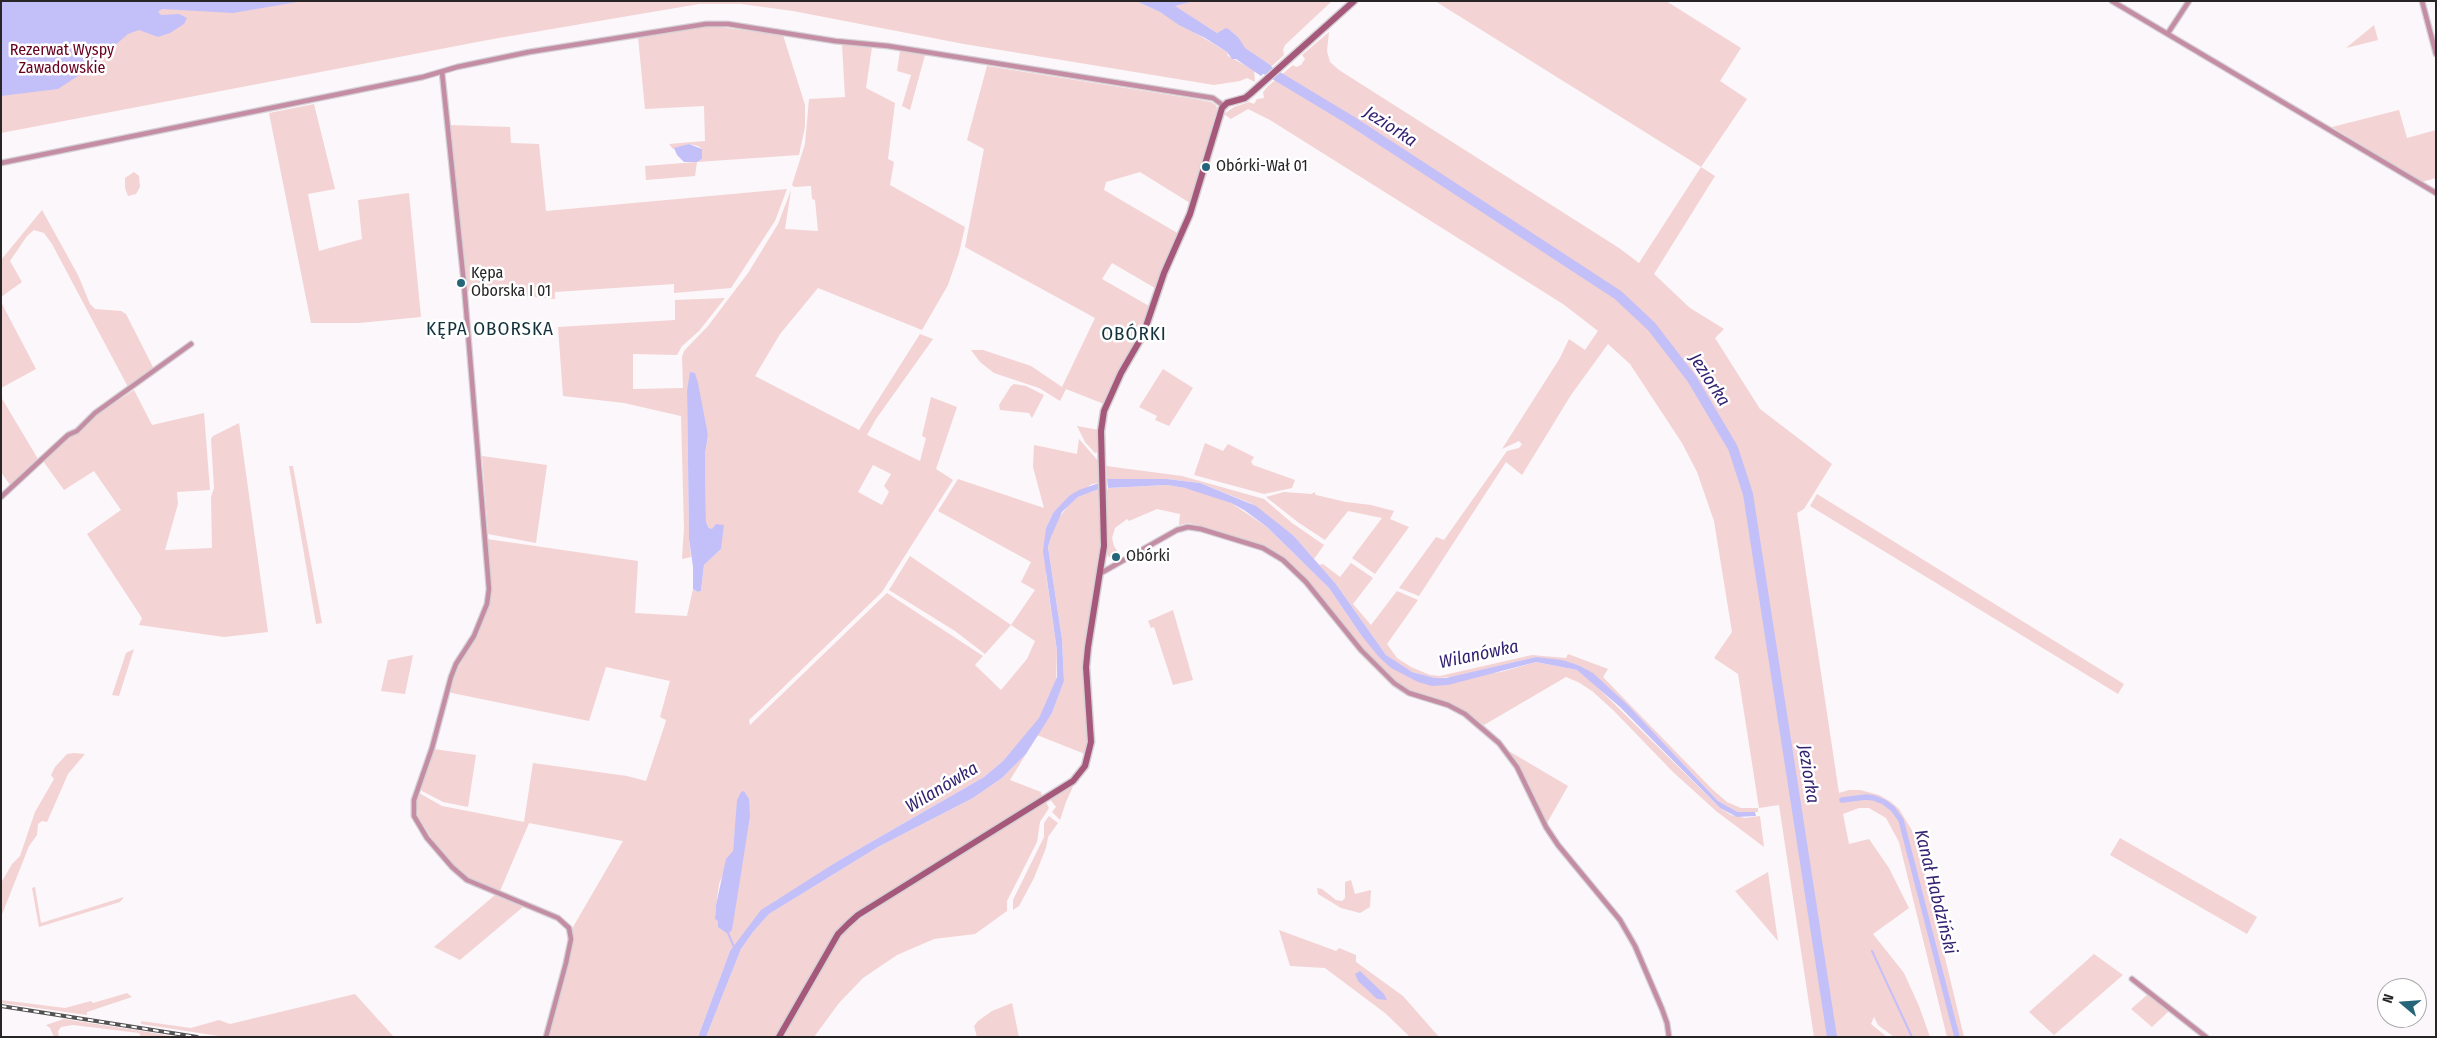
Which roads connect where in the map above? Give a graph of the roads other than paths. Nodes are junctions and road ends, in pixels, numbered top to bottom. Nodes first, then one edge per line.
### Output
1 (1354, 1) edge
2 (2112, 1) edge
3 (2189, 1) edge
4 (2422, 1) edge
5 (2168, 33) junction
6 (2436, 54) edge
7 (442, 72) junction
8 (1224, 106) junction
9 (1, 163) edge
10 (2436, 193) edge
11 (191, 344) dead end
12 (1, 497) edge
13 (1101, 573) junction
14 (2132, 979) dead end
15 (546, 1037) edge
16 (779, 1037) edge
17 (1669, 1037) edge
18 (2206, 1037) edge

1 - 8 street
2 - 5 street
3 - 5 street
4 - 6 street
5 - 10 street
7 - 8 street
7 - 9 street
7 - 15 street
8 - 13 street
11 - 12 street
13 - 16 street
13 - 17 street
14 - 18 street

